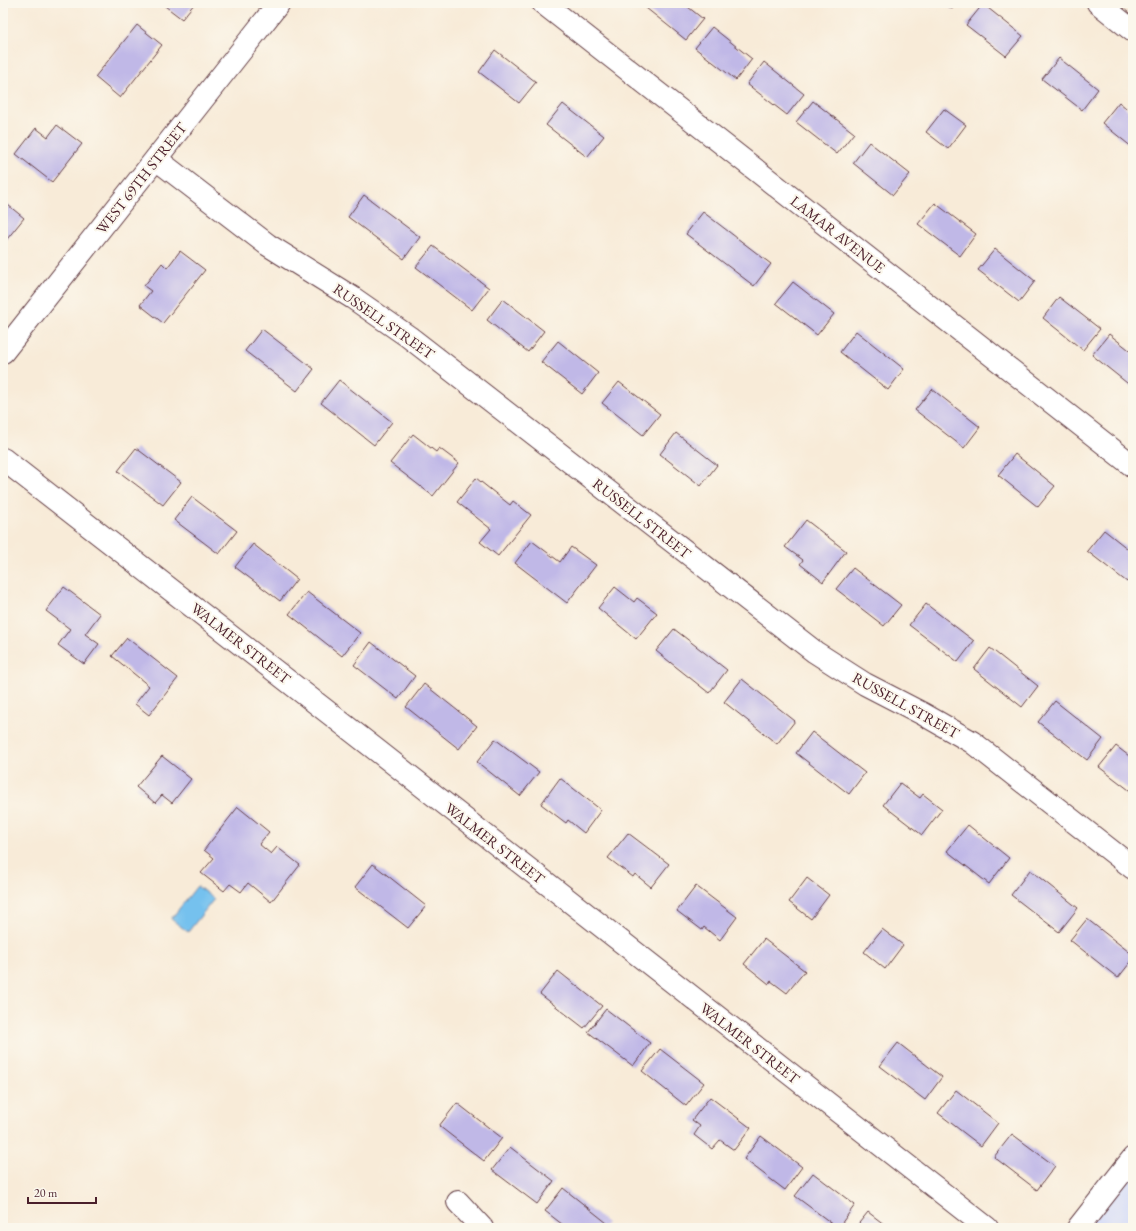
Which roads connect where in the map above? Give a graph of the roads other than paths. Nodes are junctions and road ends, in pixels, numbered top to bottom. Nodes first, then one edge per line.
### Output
1 (279, 3) edge
2 (543, 3) edge
3 (1098, 3) edge
4 (1133, 30) edge
5 (156, 159) junction
6 (3, 352) edge
7 (3, 459) edge
8 (1133, 466) edge
9 (1133, 868) edge
10 (1133, 1158) edge
11 (458, 1202) dead end
12 (482, 1228) edge
13 (987, 1228) edge
14 (1078, 1228) edge

1 - 5 street, WEST 69TH STREET
2 - 8 street, LAMAR AVENUE
3 - 4 street
5 - 6 street, WEST 69TH STREET
5 - 9 street, RUSSELL STREET
7 - 13 street, WALMER STREET
10 - 14 street
11 - 12 street

